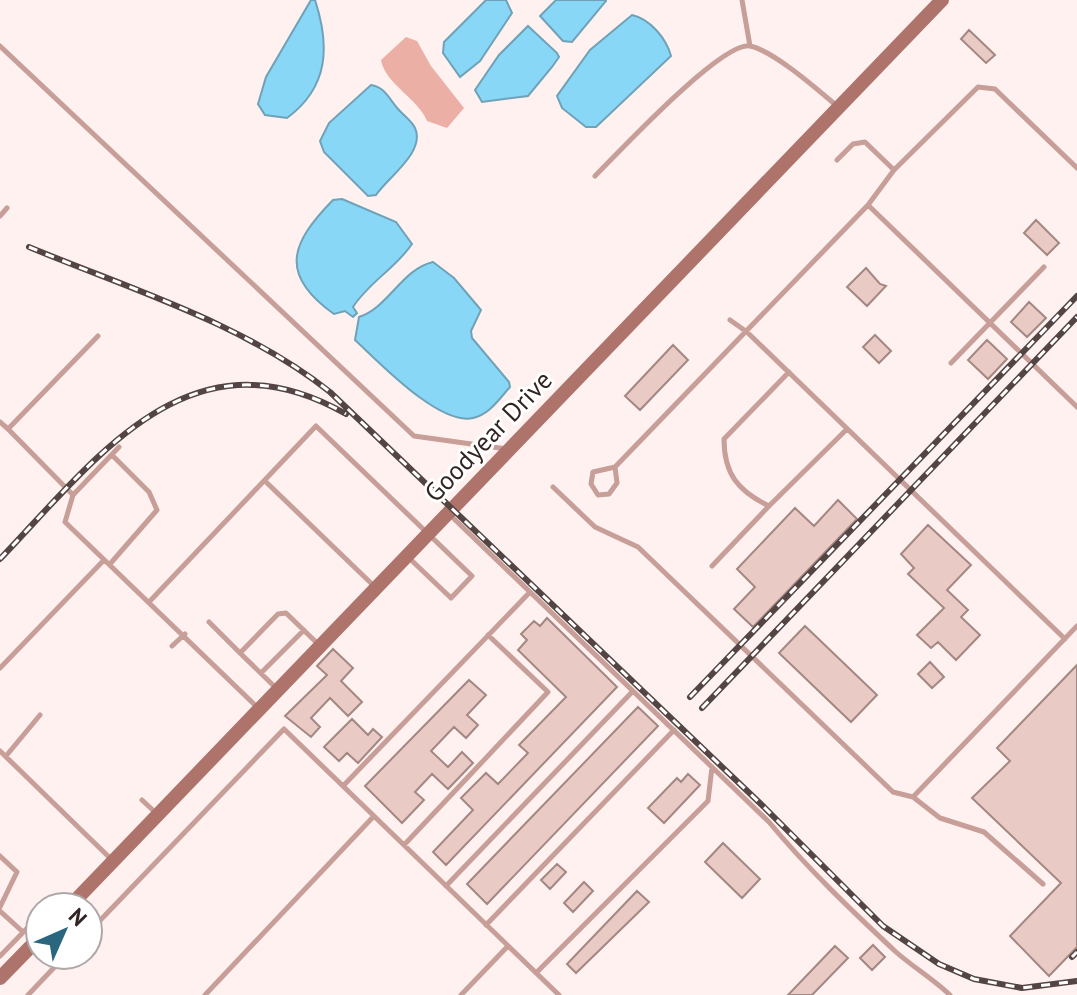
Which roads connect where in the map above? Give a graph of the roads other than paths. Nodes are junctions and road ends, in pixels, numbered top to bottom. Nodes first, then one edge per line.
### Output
1 (742, 0) edge
2 (942, 0) edge
3 (0, 46) edge
4 (750, 46) junction
5 (838, 107) junction
6 (837, 160) dead end
7 (1077, 168) edge
8 (894, 170) junction
9 (595, 176) dead end
10 (868, 205) junction
11 (7, 208) dead end
12 (0, 216) edge
13 (1044, 267) dead end
14 (730, 320) dead end
15 (990, 322) junction
16 (747, 332) junction
17 (98, 336) dead end
18 (951, 363) dead end
19 (789, 372) junction
20 (1077, 407) edge
21 (0, 422) edge
22 (847, 428) junction
23 (8, 429) junction
24 (119, 447) dead end
25 (508, 449) junction
26 (112, 455) junction
27 (615, 467) junction
28 (265, 481) junction
29 (553, 487) dead end
30 (73, 495) junction
31 (769, 506) junction
32 (447, 513) junction
33 (429, 534) junction
34 (407, 556) junction
35 (107, 562) junction
36 (712, 566) dead end
37 (376, 588) junction
38 (530, 592) junction
39 (150, 601) junction
40 (209, 622) dead end
41 (1077, 626) edge
42 (304, 630) junction
43 (185, 634) junction
44 (488, 635) junction
45 (1065, 639) junction
46 (320, 645) junction
47 (172, 646) dead end
48 (240, 653) junction
49 (0, 668) edge
50 (261, 673) junction
51 (277, 690) junction
52 (633, 691) junction
53 (259, 708) junction
54 (40, 715) dead end
55 (674, 730) junction
56 (0, 751) edge
57 (6, 756) junction
58 (712, 767) junction
59 (343, 786) junction
60 (913, 797) junction
61 (142, 800) dead end
62 (158, 815) junction
63 (374, 816) junction
64 (404, 845) junction
65 (0, 856) edge
66 (114, 861) junction
67 (1043, 884) dead end
68 (446, 886) junction
69 (85, 891) edge
70 (0, 909) edge
71 (104, 916) edge
72 (486, 925) junction
73 (23, 932) joint
74 (508, 946) junction
75 (24, 953) edge
76 (0, 956) edge
77 (51, 971) edge
78 (536, 973) junction
79 (0, 978) edge
80 (28, 995) edge
81 (205, 995) edge
82 (461, 995) edge
83 (559, 995) edge
84 (950, 995) edge

1 - 4 lane
2 - 5 street, Goodyear Drive
3 - 25 lane
4 - 5 lane
4 - 9 lane
5 - 25 street, Goodyear Drive
6 - 8 lane
7 - 8 lane
8 - 10 lane
10 - 15 lane
10 - 16 lane
11 - 12 lane
13 - 15 lane
14 - 16 lane
15 - 18 lane
15 - 20 lane
16 - 19 lane
16 - 27 lane
17 - 23 lane
19 - 22 lane
19 - 31 lane
21 - 23 lane
22 - 31 lane
22 - 45 lane
23 - 30 lane
24 - 26 lane
25 - 32 street, Goodyear Drive
26 - 30 lane
26 - 35 lane
27 - 27 lane
28 - 33 lane
28 - 37 lane
28 - 39 lane
29 - 60 lane
30 - 35 lane
31 - 36 lane
32 - 33 street, Goodyear Drive
32 - 38 lane
33 - 34 street, Goodyear Drive
33 - 34 lane
34 - 37 street, Goodyear Drive
35 - 39 lane
35 - 49 lane
37 - 46 street, Goodyear Drive
38 - 44 lane
38 - 52 lane
39 - 43 lane
40 - 48 lane
41 - 45 lane
42 - 46 lane
42 - 48 lane
42 - 50 lane
43 - 47 lane
43 - 53 lane
44 - 59 lane
44 - 64 lane
45 - 60 lane
46 - 51 street, Goodyear Drive
48 - 50 lane
50 - 51 lane
51 - 53 street, Goodyear Drive
52 - 55 lane
52 - 68 lane
53 - 62 street, Goodyear Drive
54 - 57 lane
55 - 58 lane
55 - 72 lane
56 - 57 lane
57 - 66 lane
58 - 78 lane
58 - 84 lane
59 - 63 lane
59 - 71 lane
60 - 67 lane
61 - 62 lane
62 - 66 street, Goodyear Drive
63 - 64 lane
63 - 81 lane
64 - 68 lane
65 - 70 lane
66 - 69 street, Goodyear Drive
68 - 72 lane
70 - 73 lane
72 - 74 lane
73 - 76 lane
74 - 78 lane
74 - 82 lane
75 - 79 street
77 - 80 lane
78 - 83 lane

